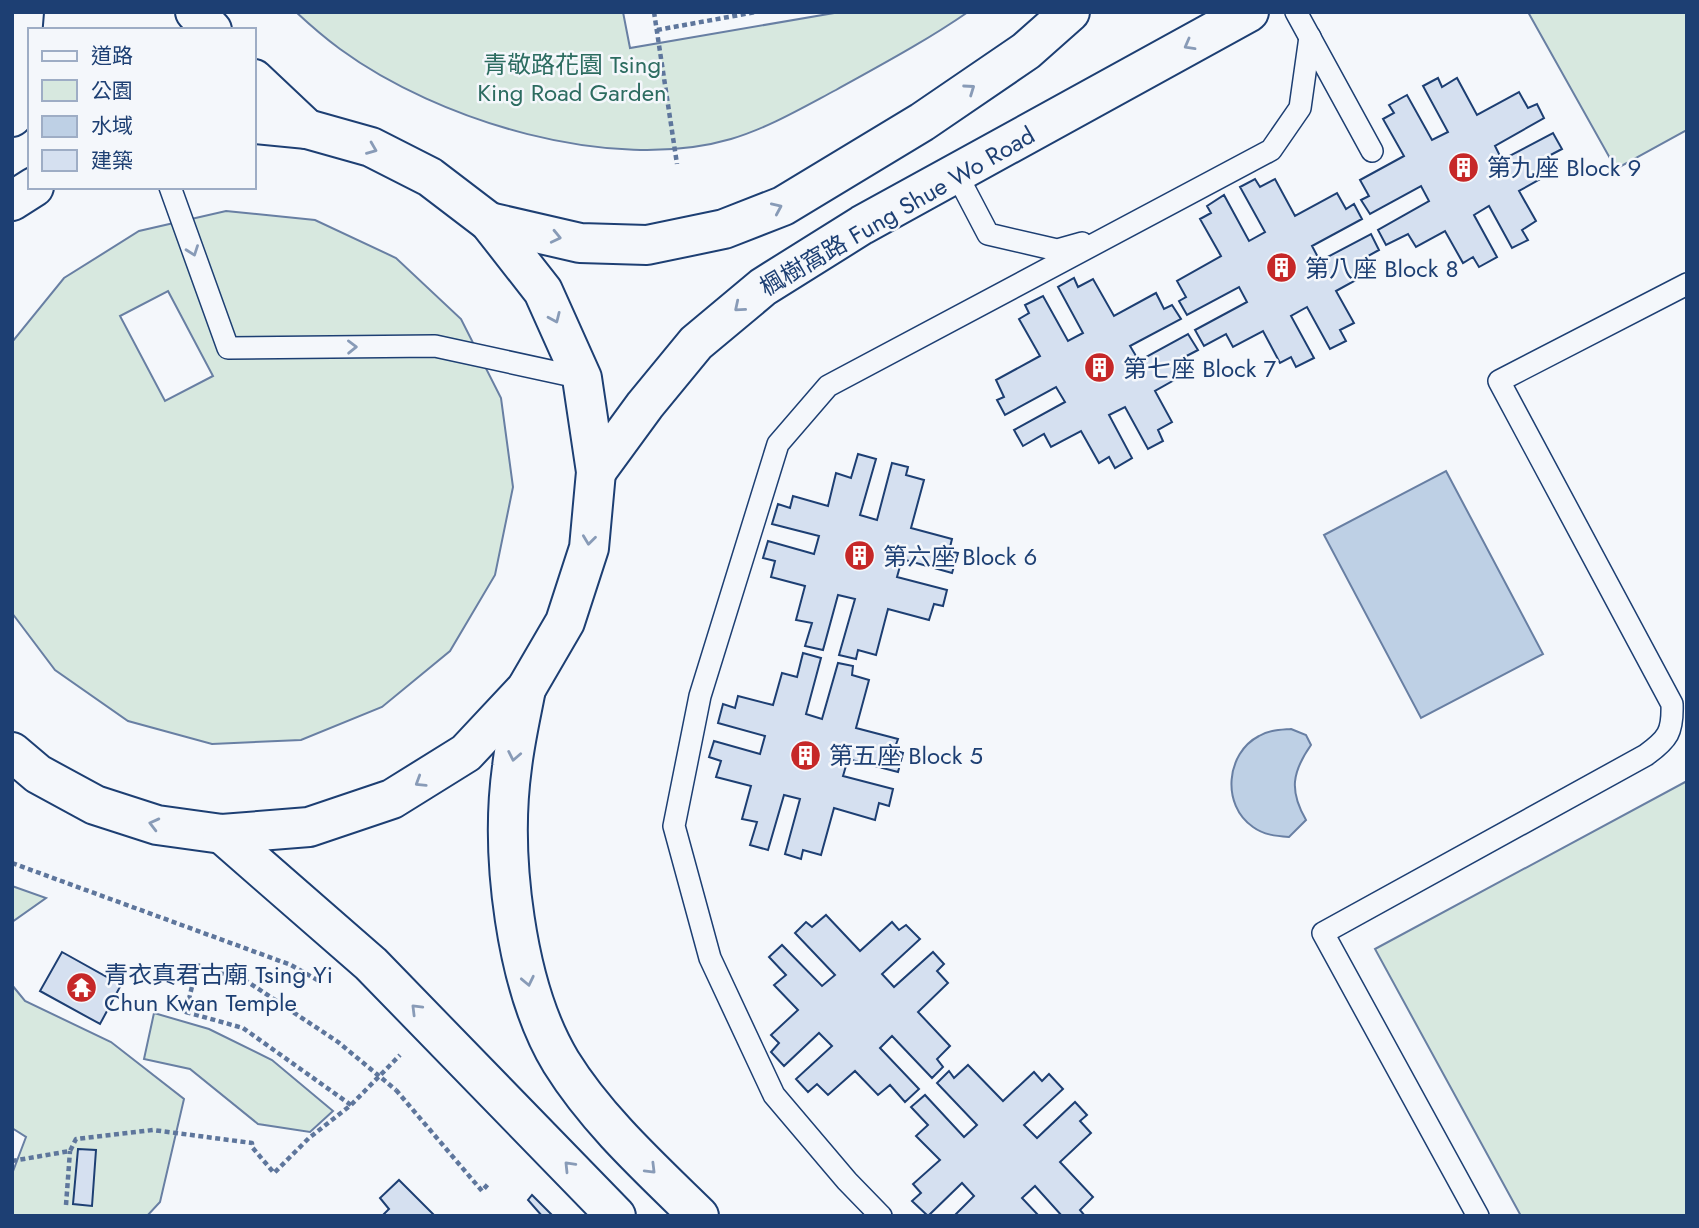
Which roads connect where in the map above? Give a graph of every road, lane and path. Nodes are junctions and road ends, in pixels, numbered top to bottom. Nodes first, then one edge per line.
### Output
1 (24, 12) edge
2 (195, 12) edge
3 (654, 12) edge
4 (756, 12) edge
5 (1070, 12) edge
6 (1249, 12) edge
7 (1296, 12) edge
8 (210, 28) edge
9 (657, 30) junction
10 (1310, 37) junction
11 (256, 81) edge
12 (12, 117) edge
13 (256, 124) edge
14 (307, 129) junction
15 (1372, 151) dead end
16 (677, 164) dead end
17 (956, 173) junction
18 (31, 189) edge
19 (171, 189) edge
20 (12, 201) edge
21 (489, 222) junction
22 (1124, 229) junction
23 (1687, 284) edge
24 (582, 378) junction
25 (596, 472) junction
26 (526, 689) junction
27 (21, 766) edge
28 (222, 834) junction
29 (12, 863) edge
30 (323, 984) dead end
31 (402, 1053) dead end
32 (351, 1105) junction
33 (70, 1151) junction
34 (12, 1161) edge
35 (488, 1184) dead end
36 (66, 1205) dead end
37 (616, 1216) edge
38 (699, 1216) edge
39 (881, 1216) edge
40 (1478, 1216) edge

1 - 12 main road
2 - 8 main road
3 - 9 path
4 - 9 path
21 -> 5 main road
6 -> 17 main road, 楓樹窩路 Fung Shue Wo Road
7 - 10 lane
9 - 16 path
10 - 15 lane
10 - 22 lane
11 - 14 main road
13 - 14 main road
14 -> 21 main road
17 - 22 lane
17 -> 25 main road, 楓樹窩路 Fung Shue Wo Road
18 - 20 main road
19 -> 24 lane
21 -> 24 main road
22 - 39 lane
23 - 40 lane
24 - 25 main road
25 -> 26 main road
26 -> 28 main road
26 -> 38 main road
28 -> 27 main road
37 -> 28 main road
29 - 30 path
31 - 32 path
32 - 33 path
32 - 35 path, bridge
33 - 34 path
33 - 36 path

